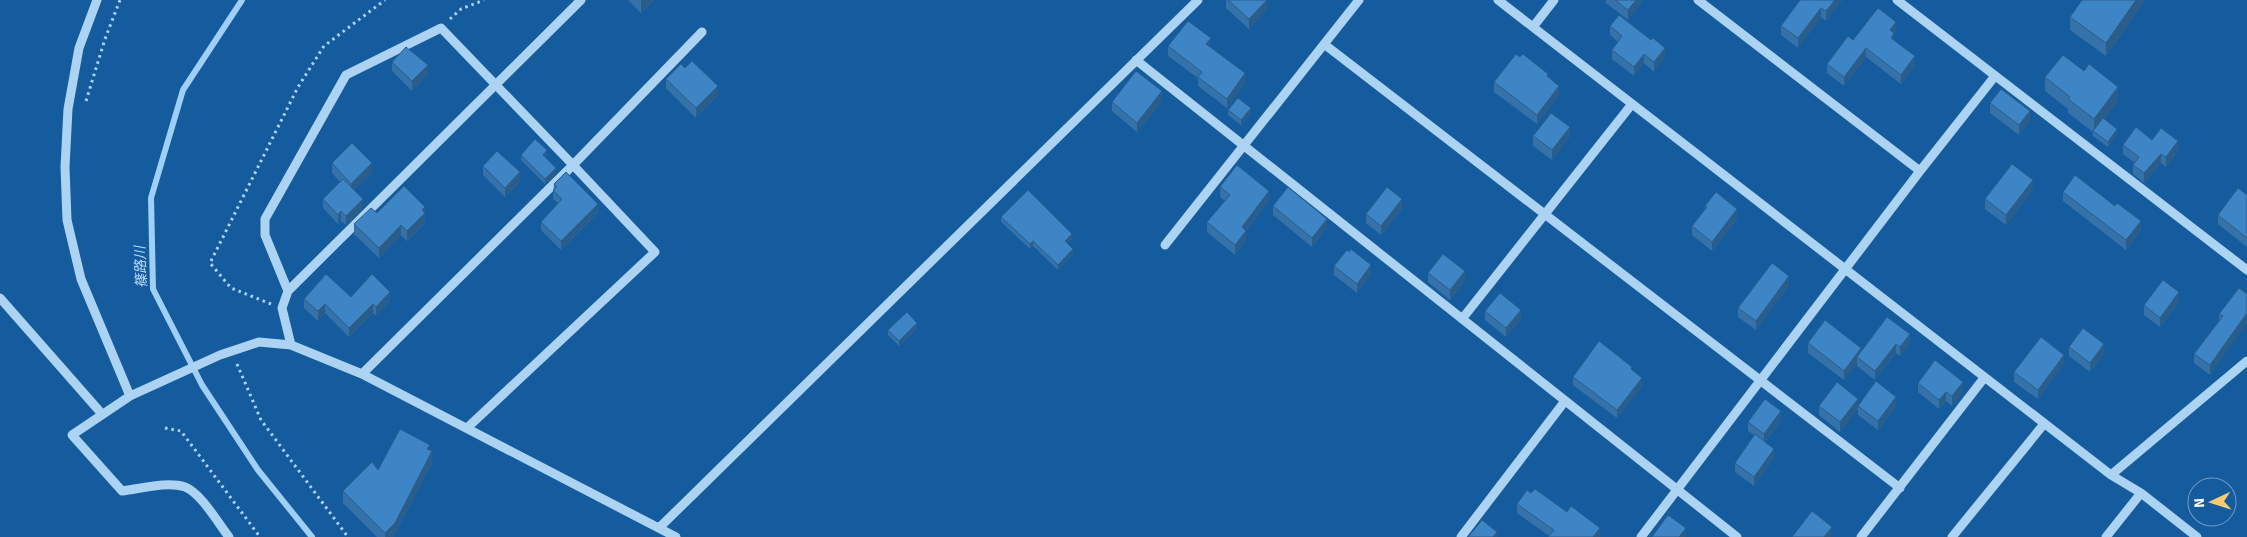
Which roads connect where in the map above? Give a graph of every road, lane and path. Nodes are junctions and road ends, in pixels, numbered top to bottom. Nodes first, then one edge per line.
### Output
1 (97, 0) edge
2 (120, 0) edge
3 (385, 0) edge
4 (484, 0) edge
5 (581, 0) edge
6 (1198, 0) edge
7 (1359, 0) edge
8 (1498, 0) edge
9 (1554, 0) edge
10 (1698, 0) edge
11 (1897, 0) edge
12 (1533, 27) junction
13 (441, 28) junction
14 (702, 32) dead end
15 (1324, 44) junction
16 (1136, 60) junction
17 (1995, 76) junction
18 (497, 85) junction
19 (1632, 104) junction
20 (84, 110) dead end
21 (1243, 145) junction
22 (573, 165) junction
23 (1920, 171) junction
24 (1545, 215) junction
25 (1165, 245) dead end
26 (1845, 270) junction
27 (2247, 270) edge
28 (288, 291) junction
29 (0, 298) edge
30 (282, 308) junction
31 (1462, 319) junction
32 (290, 345) junction
33 (2247, 361) edge
34 (237, 362) dead end
35 (362, 374) junction
36 (1984, 378) junction
37 (1760, 382) junction
38 (130, 396) junction
39 (1565, 400) junction
40 (102, 414) junction
41 (2044, 424) junction
42 (166, 428) dead end
43 (466, 428) junction
44 (2110, 475) junction
45 (1900, 488) junction
46 (1677, 490) junction
47 (2141, 494) junction
48 (659, 528) junction
49 (228, 537) edge
50 (260, 537) edge
51 (348, 537) edge
52 (676, 537) edge
53 (1461, 537) edge
54 (1641, 537) edge
55 (1737, 537) edge
56 (1861, 537) edge
57 (1952, 537) edge
58 (2106, 537) edge
59 (2197, 537) edge

1 - 38 street
2 - 20 path
3 - 30 path
4 - 13 path
5 - 18 street
6 - 16 street
7 - 15 street
8 - 12 street
9 - 12 street
10 - 23 street
11 - 17 street
12 - 19 street
13 - 18 street
13 - 28 street
14 - 22 street
15 - 21 street
15 - 24 street
16 - 21 street
16 - 48 street
17 - 23 street
17 - 27 street
18 - 22 street
18 - 28 street
19 - 24 street
19 - 26 street
21 - 25 street
21 - 31 street
22 - 35 street
22 - 43 street
23 - 26 street
24 - 31 street
24 - 37 street
26 - 36 street
26 - 37 street
28 - 30 street
29 - 40 street
30 - 32 street
31 - 39 street
32 - 35 street
32 - 38 street
33 - 44 street
34 - 51 path
35 - 43 street
36 - 41 street
36 - 45 street
37 - 45 street
37 - 46 street
38 - 40 street
39 - 46 street
39 - 53 street
40 - 49 street
41 - 44 street
41 - 57 street
42 - 50 path
43 - 48 street
44 - 47 street
45 - 56 street
46 - 54 street
46 - 55 street
47 - 58 street
47 - 59 street
48 - 52 street

